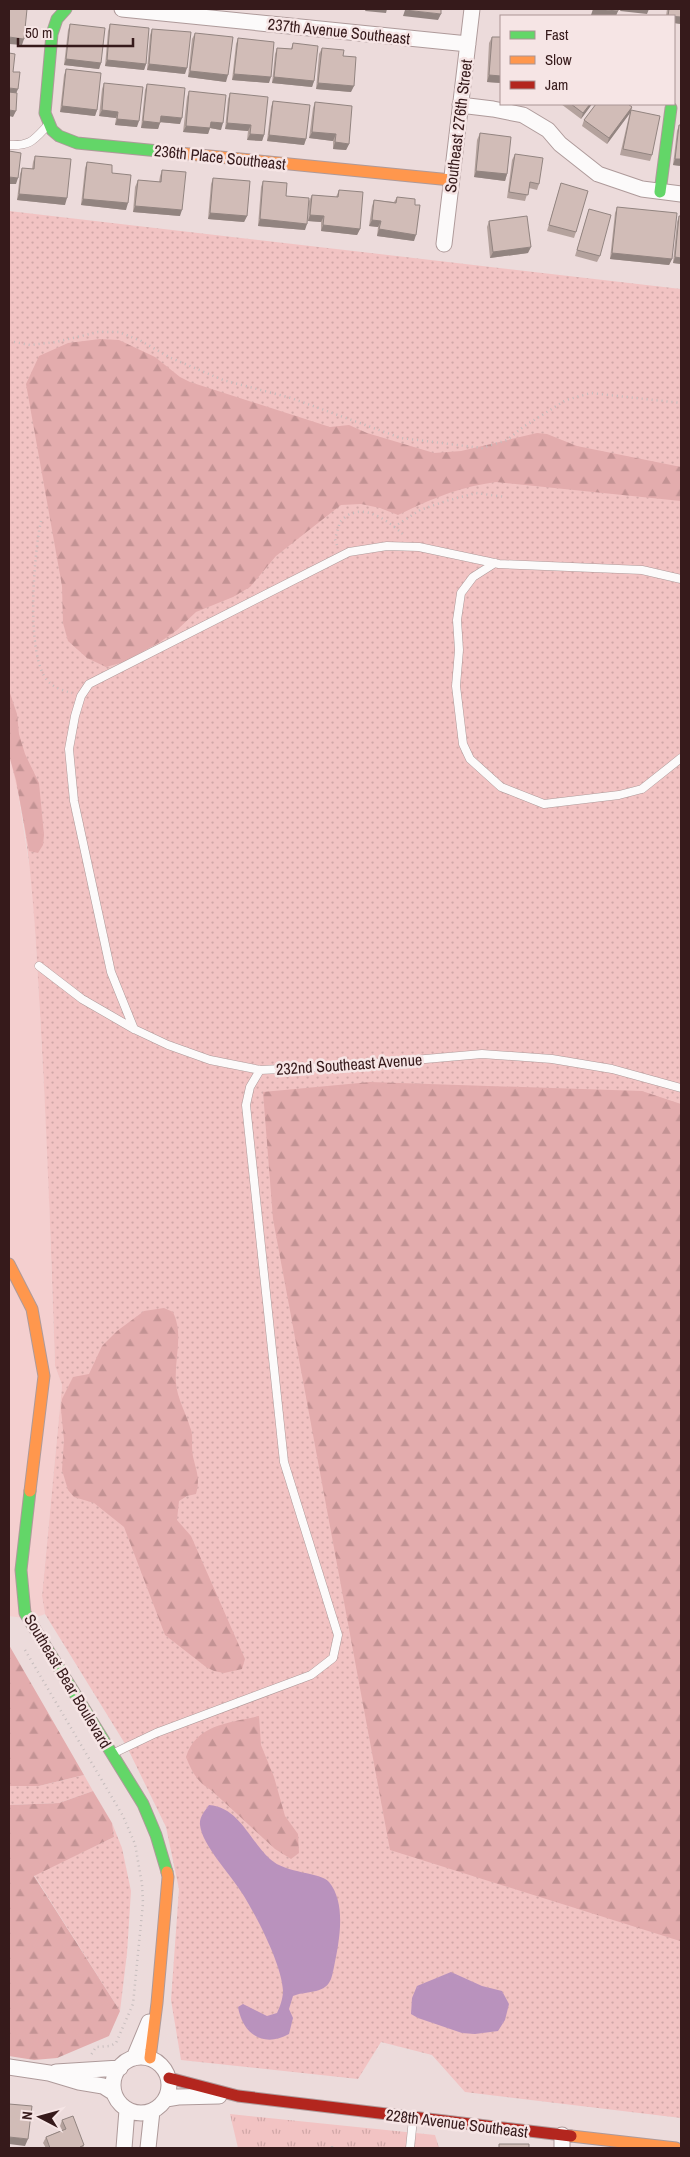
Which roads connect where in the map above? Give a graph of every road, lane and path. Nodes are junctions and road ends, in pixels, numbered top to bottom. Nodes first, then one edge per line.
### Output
1 (66, 9) edge
2 (122, 9) edge
3 (472, 9) edge
4 (468, 44) junction
5 (460, 105) junction
6 (671, 108) dead end
7 (48, 125) junction
8 (9, 145) edge
9 (451, 180) junction
10 (660, 192) junction
11 (681, 194) edge
12 (444, 244) dead end
13 (9, 342) edge
14 (681, 403) edge
15 (506, 497) dead end
16 (41, 521) dead end
17 (394, 527) junction
18 (419, 548) junction
19 (341, 556) junction
20 (495, 563) junction
21 (681, 579) edge
22 (81, 696) junction
23 (681, 758) edge
24 (39, 966) dead end
25 (134, 1029) junction
26 (260, 1070) junction
27 (681, 1088) edge
28 (9, 1264) edge
29 (22, 1646) dead end
30 (112, 1754) junction
31 (157, 2003) junction
32 (134, 2058) junction
33 (150, 2058) junction
34 (9, 2068) edge
35 (89, 2068) junction
36 (120, 2068) junction
37 (49, 2073) junction
38 (169, 2078) junction
39 (114, 2092) junction
40 (238, 2096) junction
41 (166, 2099) junction
42 (127, 2110) junction
43 (152, 2111) junction
44 (414, 2117) junction
45 (562, 2142) edge
46 (124, 2148) edge
47 (148, 2148) edge
48 (410, 2148) edge
49 (676, 2148) edge

1 - 7 street
2 - 4 street, 237th Avenue Southeast
3 - 4 street, Southeast 276th Street
4 - 5 street, Southeast 276th Street
5 - 9 street, Southeast 276th Street
5 - 10 street
6 - 10 street
7 - 8 lane
7 - 9 street, 236th Place Southeast
9 - 12 street, Southeast 276th Street
10 - 11 street
13 - 14 path
15 - 17 path
16 - 22 path
17 - 18 path
17 - 19 path
18 - 19 lane
18 - 20 lane
19 - 22 lane
20 - 21 lane
20 - 23 lane
22 - 25 lane
24 - 25 lane, 232nd Southeast Avenue
25 - 26 lane, 232nd Southeast Avenue
26 - 27 lane, 232nd Southeast Avenue
26 - 30 lane
28 - 30 street, Southeast Bear Boulevard
29 - 35 path
30 - 31 street, Southeast Bear Boulevard
31 - 32 street, Southeast Bear Boulevard
31 - 33 street, Southeast Bear Boulevard
32 - 33 street
32 - 36 street
33 - 38 street
34 - 37 street
35 - 36 street
35 - 37 street
36 - 39 street
37 - 39 street
38 - 40 street, 228th Avenue Southeast
38 - 41 street
39 - 42 street
40 - 41 street, 228th Avenue Southeast
40 - 44 street, 228th Avenue Southeast
41 - 43 street
42 - 43 street
42 - 46 street
43 - 47 street
44 - 45 street, 228th Avenue Southeast
44 - 48 lane
45 - 49 street, 228th Avenue Southeast

